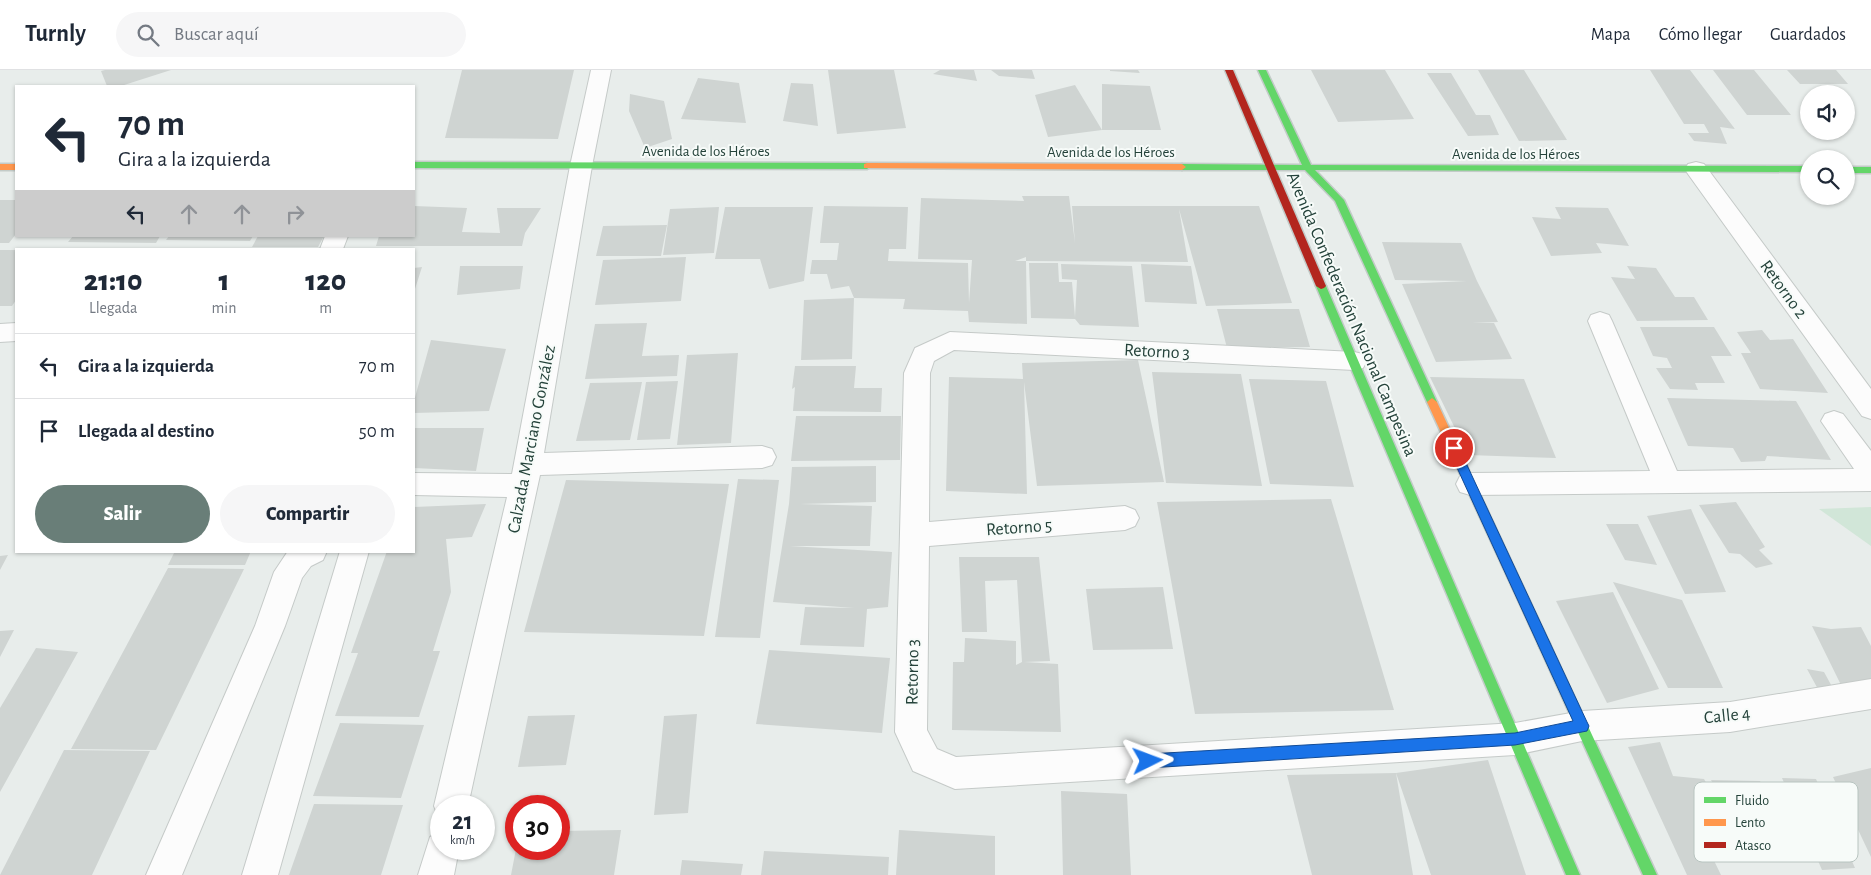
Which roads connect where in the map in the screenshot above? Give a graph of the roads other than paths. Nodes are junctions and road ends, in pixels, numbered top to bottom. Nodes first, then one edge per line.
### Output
1 (601, 70) edge
2 (1229, 70) edge
3 (1262, 70) edge
4 (415, 165) edge
5 (581, 166) junction
6 (0, 167) edge
7 (15, 167) edge
8 (1270, 168) junction
9 (1308, 168) junction
10 (1696, 169) junction
11 (1800, 170) edge
12 (1855, 170) edge
13 (1871, 170) edge
14 (1600, 321) dead end
15 (0, 332) edge
16 (15, 332) edge
17 (1354, 361) junction
18 (1871, 409) edge
19 (1871, 423) edge
20 (762, 457) dead end
21 (1871, 472) edge
22 (526, 475) junction
23 (1871, 480) edge
24 (1668, 482) junction
25 (415, 484) edge
26 (1470, 484) junction
27 (1125, 518) dead end
28 (914, 535) junction
29 (309, 553) edge
30 (354, 553) edge
31 (1871, 694) edge
32 (1582, 726) junction
33 (1515, 739) junction
34 (454, 795) edge
35 (439, 860) edge
36 (164, 875) edge
37 (260, 875) edge
38 (436, 875) edge
39 (1573, 875) edge
40 (1650, 875) edge

1 - 5 street, Calzada Marciano González
2 - 8 street, Avenida Confederación Nacional Campesina
3 - 9 street, Avenida Confederación Nacional Campesina
4 - 5 street, Avenida de los Héroes
5 - 8 street, Avenida de los Héroes
5 - 22 street, Calzada Marciano González
6 - 7 street
8 - 9 street, Avenida de los Héroes
8 - 17 street, Avenida Confederación Nacional Campesina
9 - 10 street, Avenida de los Héroes
9 - 26 street, Avenida Confederación Nacional Campesina
10 - 11 street, Avenida de los Héroes
10 - 18 street, Retorno 2
12 - 13 street
14 - 24 street
15 - 16 street
17 - 28 street, Retorno 3
17 - 33 street, Avenida Confederación Nacional Campesina
19 - 21 street
20 - 22 street
22 - 25 street
22 - 34 street, Calzada Marciano González
23 - 24 street
24 - 26 street
26 - 32 street, Avenida Confederación Nacional Campesina
27 - 28 street, Retorno 5
28 - 33 street, Retorno 3
29 - 36 street
30 - 37 street
31 - 32 street, Calle 4
32 - 33 street, Retorno 3
32 - 40 street, Avenida Confederación Nacional Campesina
33 - 39 street, Avenida Confederación Nacional Campesina
35 - 38 street

